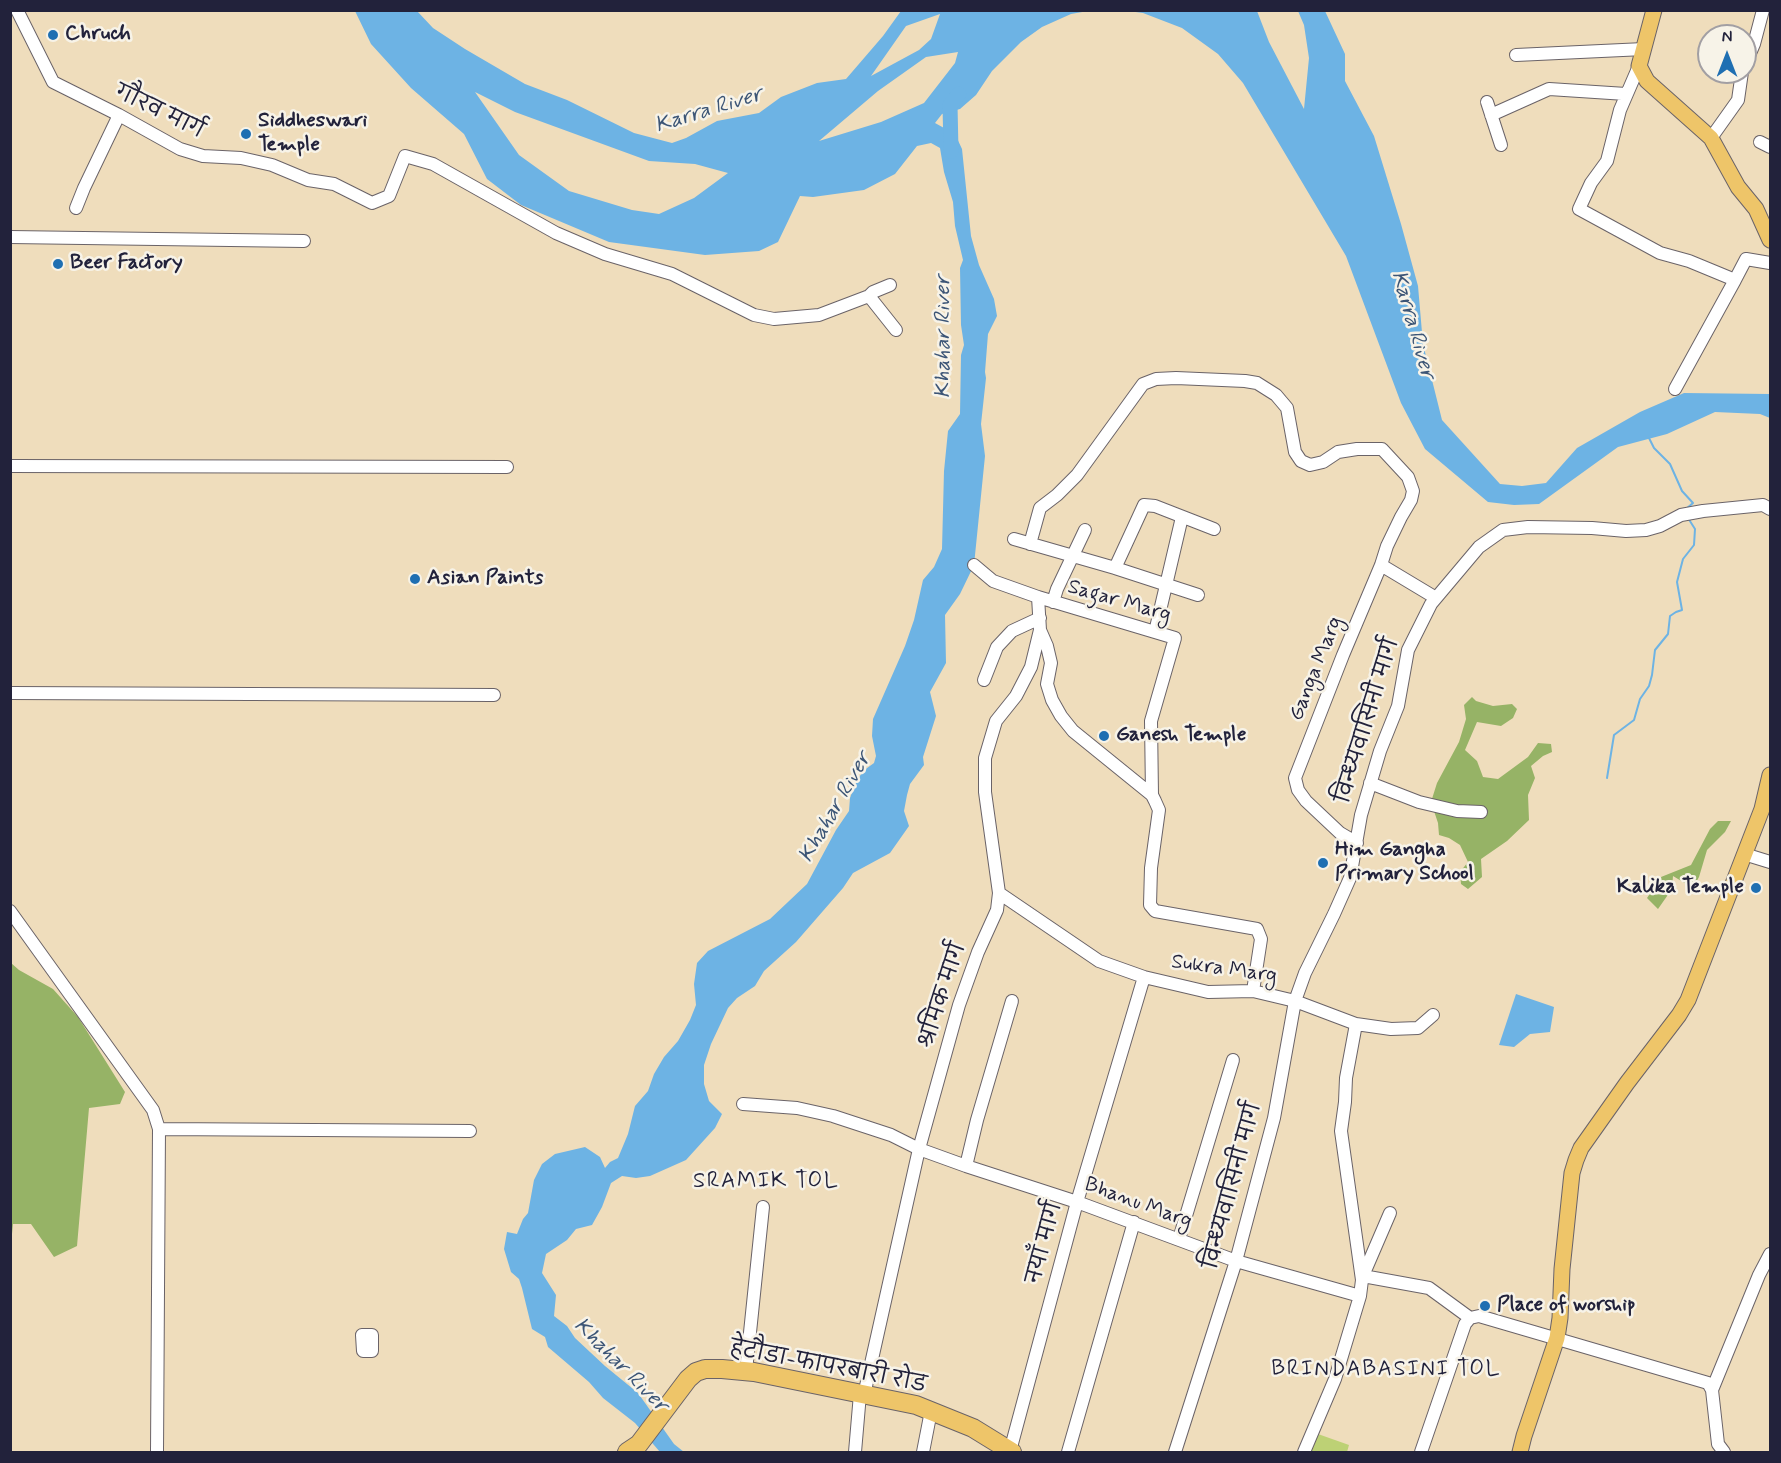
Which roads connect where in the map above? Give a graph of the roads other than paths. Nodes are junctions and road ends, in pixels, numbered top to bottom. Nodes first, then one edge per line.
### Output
1 (17, 10) edge
2 (1653, 10) edge
3 (1763, 10) edge
4 (1757, 36) edge
5 (1644, 49) junction
6 (1516, 55) dead end
7 (1639, 66) junction
8 (1740, 84) edge
9 (1626, 94) junction
10 (1487, 102) dead end
11 (1491, 114) junction
12 (119, 115) junction
13 (1711, 138) junction
14 (1501, 145) dead end
15 (76, 208) dead end
16 (10, 237) edge
17 (1770, 240) edge
18 (304, 241) dead end
19 (1770, 263) edge
20 (1735, 280) junction
21 (890, 285) dead end
22 (869, 296) junction
23 (896, 330) dead end
24 (1675, 389) dead end
25 (10, 466) edge
26 (507, 467) dead end
27 (1770, 509) edge
28 (1182, 517) junction
29 (1214, 529) dead end
30 (1085, 530) dead end
31 (1014, 539) dead end
32 (1030, 544) junction
33 (1072, 556) junction
34 (974, 565) dead end
35 (1381, 565) junction
36 (1115, 568) junction
37 (1167, 584) junction
38 (1198, 595) dead end
39 (1038, 597) junction
40 (1436, 598) junction
41 (1053, 602) junction
42 (1040, 624) junction
43 (1155, 632) junction
44 (984, 680) dead end
45 (10, 693) edge
46 (494, 695) dead end
47 (1770, 775) edge
48 (1371, 783) junction
49 (1152, 795) junction
50 (1481, 812) dead end
51 (1356, 843) junction
52 (1744, 854) junction
53 (1770, 862) edge
54 (999, 894) junction
55 (10, 911) edge
56 (1144, 977) junction
57 (1253, 991) junction
58 (1012, 1001) dead end
59 (1295, 1001) junction
60 (1433, 1015) dead end
61 (1356, 1024) junction
62 (1233, 1059) dead end
63 (743, 1104) dead end
64 (159, 1130) junction
65 (470, 1131) dead end
66 (919, 1149) junction
67 (966, 1166) junction
68 (1077, 1202) junction
69 (763, 1207) dead end
70 (1390, 1212) dead end
71 (1134, 1222) junction
72 (1179, 1239) junction
73 (1770, 1254) edge
74 (1236, 1261) junction
75 (1362, 1278) junction
76 (1360, 1296) junction
77 (1470, 1318) junction
78 (1557, 1338) junction
79 (746, 1371) junction
80 (1712, 1390) junction
81 (862, 1394) junction
82 (931, 1411) junction
83 (633, 1448) edge
84 (157, 1452) edge
85 (855, 1452) edge
86 (923, 1452) edge
87 (1011, 1452) edge
88 (1068, 1452) edge
89 (1175, 1452) edge
90 (1305, 1452) edge
91 (1421, 1452) edge
92 (1520, 1452) edge
93 (1722, 1452) edge

1 - 12 street, गौरव मार्ग
2 - 5 main road
3 - 4 street
5 - 6 street
5 - 7 main road
7 - 9 street
7 - 13 main road
8 - 13 street
9 - 11 street
9 - 20 street
10 - 11 street
11 - 14 street
12 - 15 street
12 - 22 street, गौरव मार्ग
13 - 17 main road
16 - 18 street
19 - 20 street
20 - 24 street
21 - 22 street
22 - 23 street
25 - 26 street
27 - 40 street, विन्ध्यवासिनी मार्ग
28 - 29 street
28 - 36 street
28 - 37 street
30 - 33 street
31 - 32 street
32 - 33 street
32 - 35 street, Ganga Marg
33 - 36 street
33 - 41 street
34 - 39 street, Sagar Marg
35 - 40 street
35 - 51 street, Ganga Marg
36 - 37 street
37 - 38 street
37 - 43 street
39 - 41 street, Sagar Marg
39 - 42 street
40 - 48 street, विन्ध्यवासिनी मार्ग
41 - 43 street, Sagar Marg
42 - 44 street
42 - 49 street
42 - 54 street, श्रमिक मार्ग
43 - 49 street, Sagar Marg
45 - 46 street
47 - 52 main road
48 - 50 street
48 - 51 street, विन्ध्यवासिनी मार्ग
49 - 57 street
51 - 59 street, विन्ध्यवासिनी मार्ग
52 - 53 street
52 - 78 main road
54 - 56 street, Sukra Marg
54 - 66 street, श्रमिक मार्ग
55 - 64 street
56 - 57 street, Sukra Marg
56 - 68 street, नयाँ मार्ग
57 - 59 street, Sukra Marg
58 - 67 street
59 - 61 street, Sukra Marg
59 - 74 street, विन्ध्यवासिनी मार्ग
60 - 61 street, Sukra Marg
61 - 75 street
62 - 72 street
63 - 66 street, Bhanu Marg
64 - 65 street
64 - 84 street
66 - 67 street, Bhanu Marg
66 - 81 street, श्रमिक मार्ग
67 - 68 street, Bhanu Marg
68 - 71 street, Bhanu Marg
68 - 87 street, नयाँ मार्ग
69 - 79 street
70 - 75 street
71 - 72 street, Bhanu Marg
71 - 88 street
72 - 74 street, Bhanu Marg
73 - 80 street
74 - 76 street, Bhanu Marg
74 - 89 street, विन्ध्यवासिनी मार्ग
75 - 76 street
75 - 77 street
76 - 90 street
77 - 78 street
77 - 91 street
78 - 80 street
78 - 92 main road
79 - 81 highway, हेटौडा-फापरबारी रोड
79 - 83 highway, हेटौडा-फापरबारी रोड
80 - 93 street
81 - 82 highway, हेटौडा-फापरबारी रोड
81 - 85 street, श्रमिक मार्ग
82 - 86 street
82 - 87 highway, हेटौडा-फापरबारी रोड

